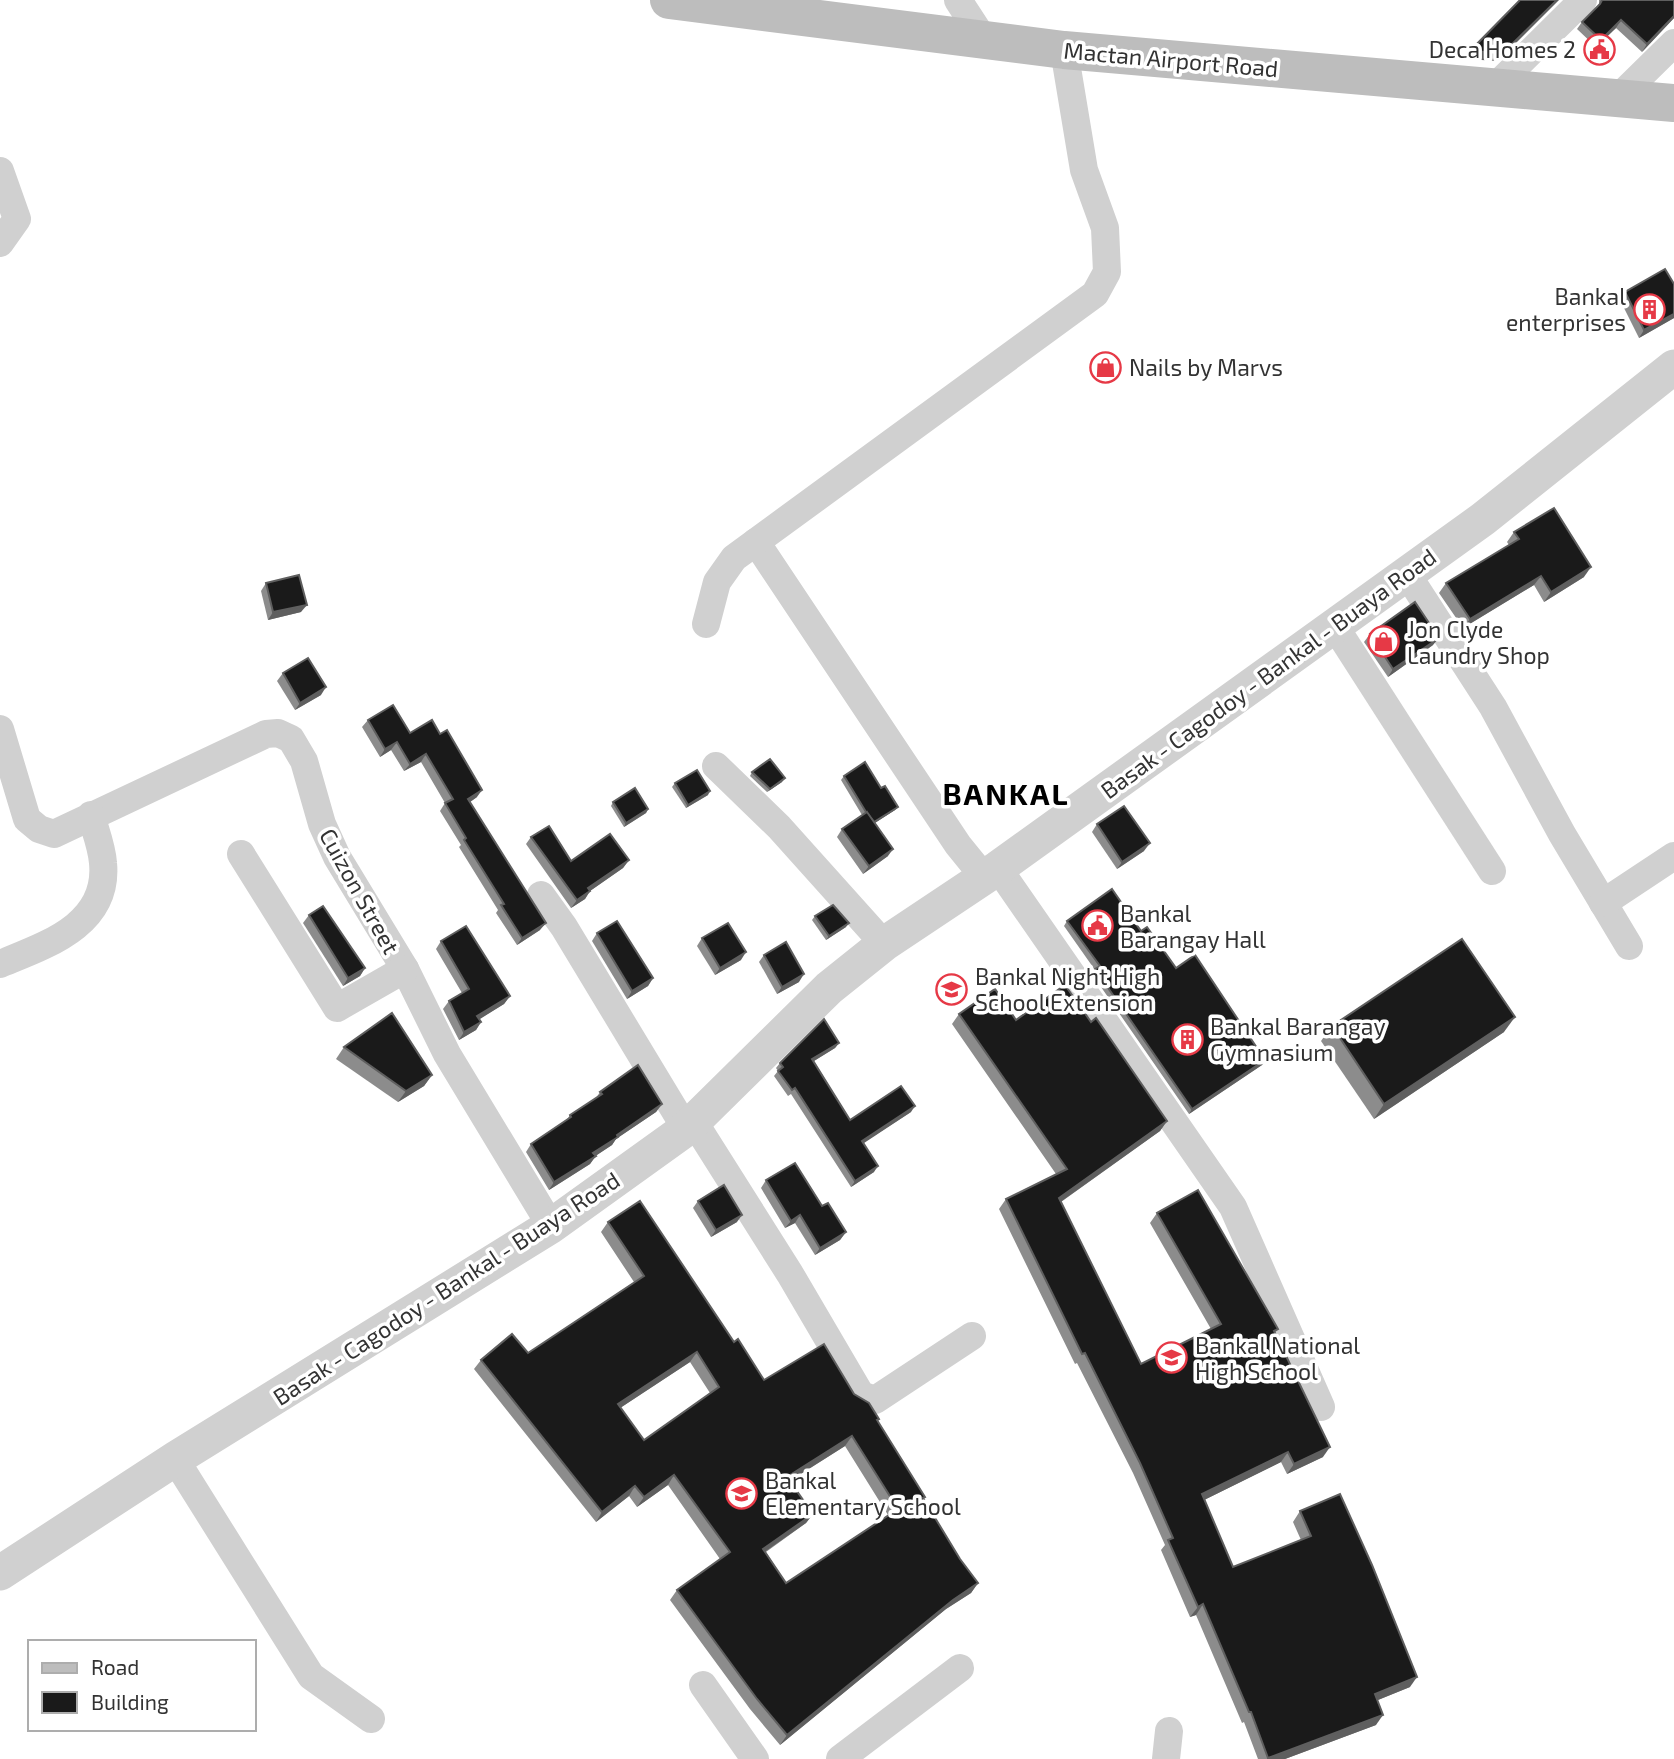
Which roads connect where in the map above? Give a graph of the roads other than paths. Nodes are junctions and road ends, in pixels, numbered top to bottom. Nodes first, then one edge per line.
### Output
1 (669, 0) edge
2 (958, 0) edge
3 (1583, 0) edge
4 (984, 40) junction
5 (1674, 43) edge
6 (1065, 50) junction
7 (1496, 86) junction
8 (1618, 98) junction
9 (1674, 103) edge
10 (0, 171) edge
11 (0, 243) edge
12 (1674, 367) edge
13 (756, 542) junction
14 (1407, 574) junction
15 (706, 624) dead end
16 (1334, 625) junction
17 (0, 729) edge
18 (716, 766) dead end
19 (91, 815) junction
20 (240, 853) dead end
21 (1674, 856) edge
22 (1493, 871) dead end
23 (991, 872) junction
24 (541, 895) dead end
25 (1603, 903) junction
26 (884, 944) junction
27 (1629, 946) dead end
28 (0, 964) edge
29 (405, 969) junction
30 (690, 1125) junction
31 (551, 1226) junction
32 (972, 1336) dead end
33 (1321, 1407) dead end
34 (175, 1459) junction
35 (0, 1573) edge
36 (960, 1668) dead end
37 (703, 1685) dead end
38 (371, 1719) dead end
39 (1168, 1731) dead end
40 (755, 1759) edge
41 (840, 1759) edge
42 (1167, 1759) edge

1 - 4 main road, Mactan Airport Road
2 - 4 street
3 - 7 street
4 - 6 main road, Mactan Airport Road
5 - 8 street
6 - 7 main road, Mactan Airport Road
6 - 13 street
7 - 8 main road, Mactan Airport Road
8 - 9 main road, Mactan Airport Road
10 - 11 street
12 - 14 street, Basak - Cagodoy - Bankal - Buaya Road
13 - 15 street
13 - 23 street
14 - 16 street, Basak - Cagodoy - Bankal - Buaya Road
14 - 25 street
16 - 22 street
16 - 23 street, Basak - Cagodoy - Bankal - Buaya Road
17 - 19 street, Cuizon Street
18 - 26 street
19 - 28 street
19 - 29 street, Cuizon Street
20 - 29 street
21 - 25 street
23 - 26 street, Basak - Cagodoy - Bankal - Buaya Road
23 - 33 street
24 - 30 street
25 - 27 street
26 - 30 street, Basak - Cagodoy - Bankal - Buaya Road
29 - 31 street, Cuizon Street
30 - 31 street, Basak - Cagodoy - Bankal - Buaya Road
30 - 32 street
31 - 34 street, Basak - Cagodoy - Bankal - Buaya Road
34 - 35 street, Basak - Cagodoy - Bankal - Buaya Road
34 - 38 street
36 - 41 street
37 - 40 street
39 - 42 street

